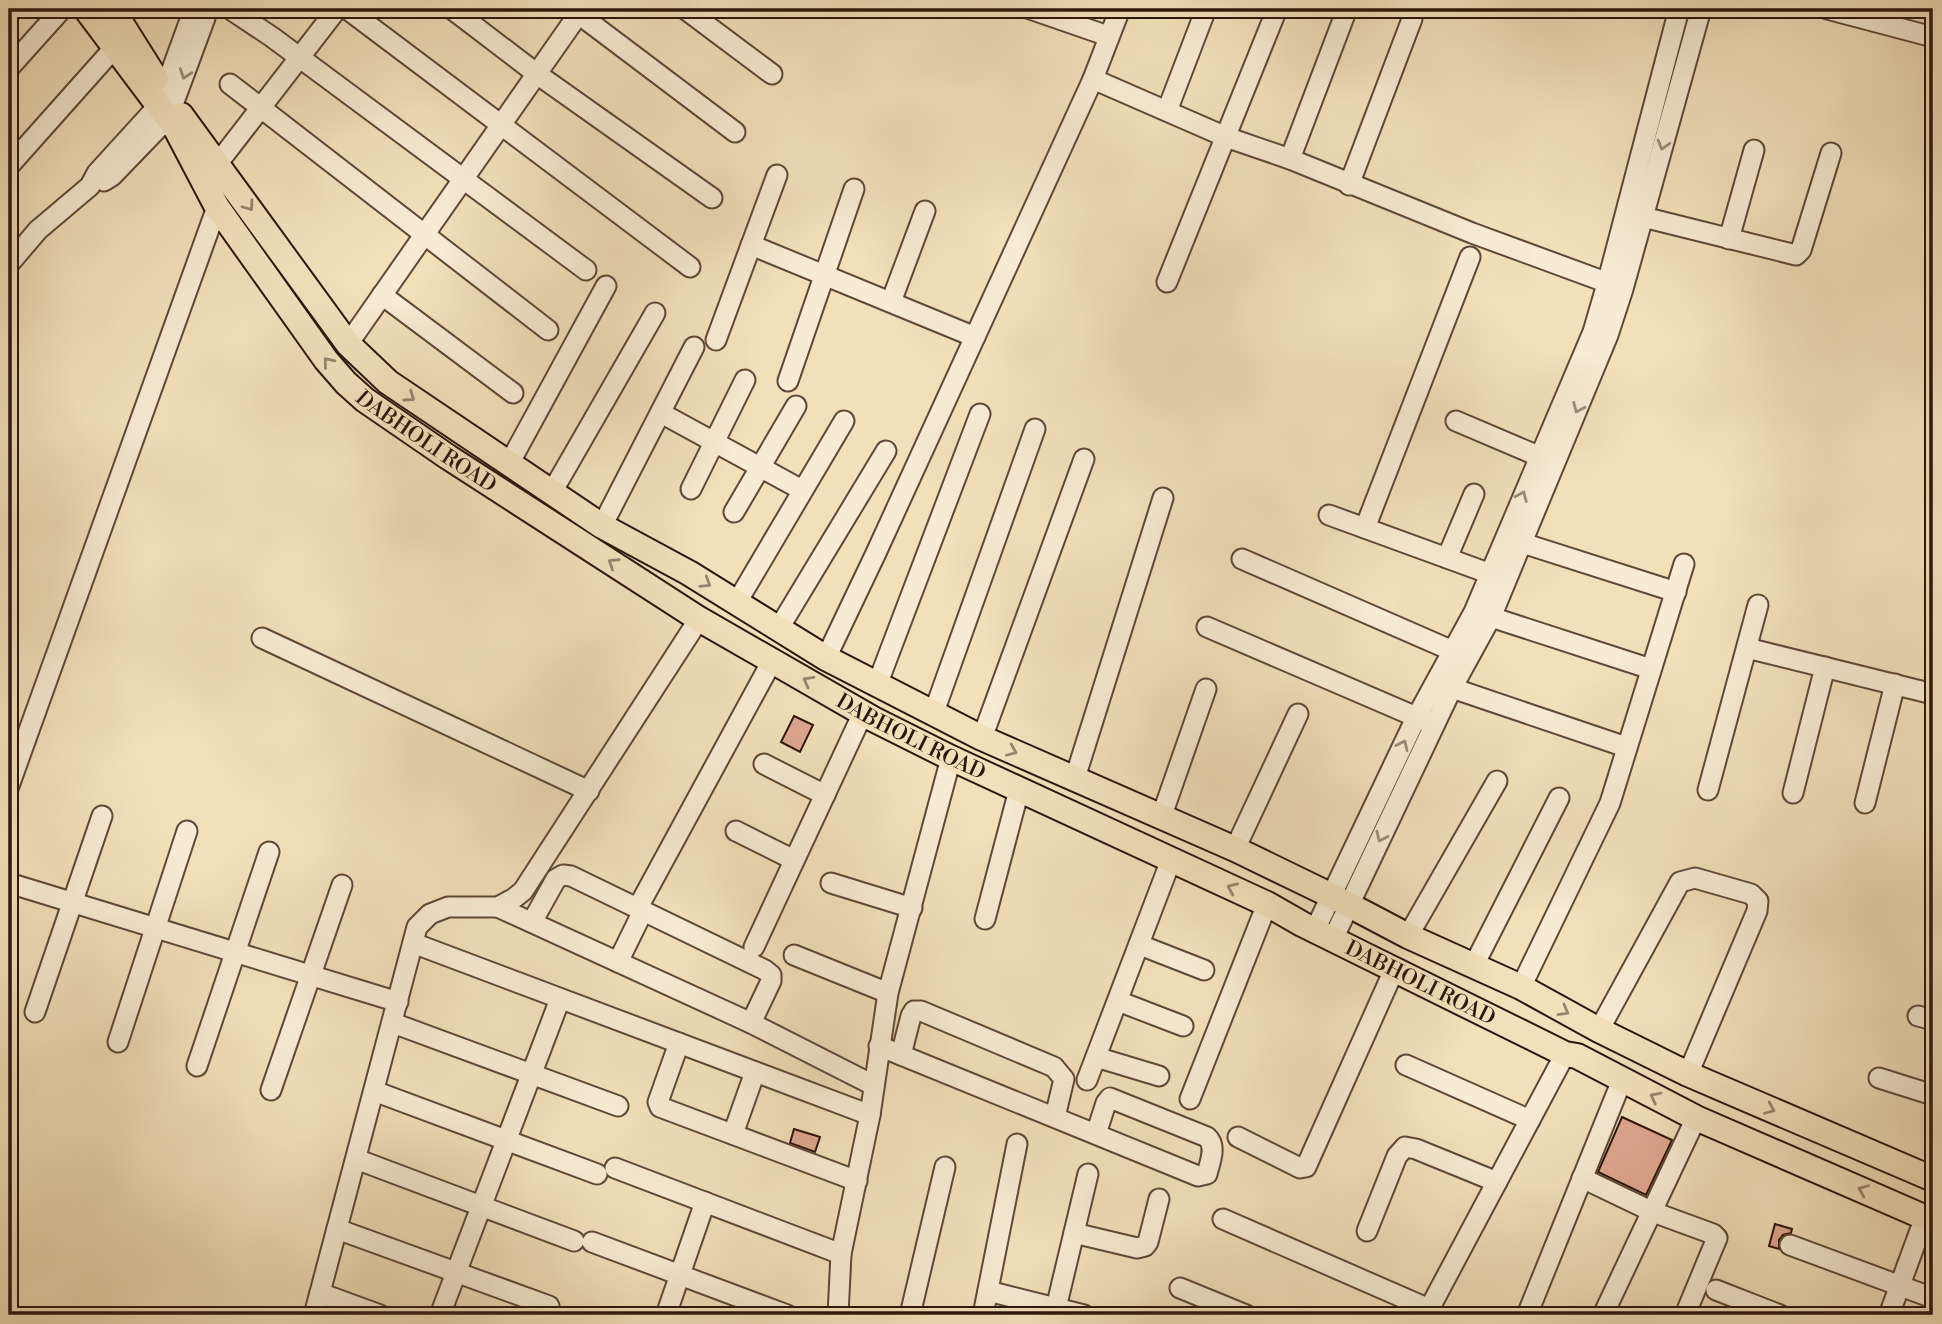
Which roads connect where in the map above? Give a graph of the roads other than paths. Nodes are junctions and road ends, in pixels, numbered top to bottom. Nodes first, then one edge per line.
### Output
1 (62, 9) edge
2 (86, 9) edge
3 (112, 9) edge
4 (194, 9) edge
5 (206, 9) edge
6 (230, 9) edge
7 (337, 9) edge
8 (347, 9) edge
9 (452, 9) edge
10 (685, 9) edge
11 (1030, 9) edge
12 (1120, 9) edge
13 (1206, 9) edge
14 (1276, 9) edge
15 (1347, 9) edge
16 (1679, 9) edge
17 (1702, 9) edge
18 (1827, 9) edge
19 (578, 10) edge
20 (1412, 19) dead end
21 (1108, 36) junction
22 (1933, 37) edge
23 (115, 47) junction
24 (301, 58) junction
25 (9, 68) edge
26 (1663, 71) junction
27 (537, 74) junction
28 (772, 74) dead end
29 (1682, 77) junction
30 (1093, 79) junction
31 (230, 84) dead end
32 (166, 105) junction
33 (261, 109) junction
34 (1167, 111) junction
35 (1662, 112) junction
36 (501, 125) junction
37 (735, 132) dead end
38 (1226, 138) junction
39 (1754, 150) dead end
40 (1831, 153) dead end
41 (1290, 159) junction
42 (218, 163) junction
43 (9, 166) edge
44 (776, 175) dead end
45 (462, 180) junction
46 (1349, 185) junction
47 (854, 188) dead end
48 (712, 198) dead end
49 (217, 207) junction
50 (925, 211) dead end
51 (1634, 214) junction
52 (424, 235) junction
53 (1729, 239) junction
54 (751, 245) junction
55 (1470, 257) dead end
56 (9, 264) edge
57 (690, 267) dead end
58 (586, 270) dead end
59 (824, 275) junction
60 (1167, 282) dead end
61 (606, 286) dead end
62 (1615, 286) junction
63 (382, 295) junction
64 (891, 302) junction
65 (656, 313) dead end
66 (548, 330) dead end
67 (975, 337) junction
68 (716, 340) dead end
69 (348, 344) junction
70 (694, 347) dead end
71 (745, 380) dead end
72 (788, 382) dead end
73 (513, 393) dead end
74 (796, 406) dead end
75 (662, 413) junction
76 (979, 414) dead end
77 (844, 421) dead end
78 (1456, 421) dead end
79 (1035, 429) dead end
80 (714, 443) junction
81 (886, 451) dead end
82 (1084, 459) dead end
83 (1547, 459) junction
84 (510, 462) junction
85 (760, 469) junction
86 (691, 489) dead end
87 (802, 490) junction
88 (552, 492) junction
89 (1474, 494) dead end
90 (1163, 498) dead end
91 (734, 512) dead end
92 (1329, 515) dead end
93 (602, 526) junction
94 (1365, 528) junction
95 (1513, 540) junction
96 (1447, 558) junction
97 (1242, 559) dead end
98 (1684, 564) dead end
99 (1498, 576) junction
100 (1676, 593) junction
101 (737, 602) junction
102 (1758, 605) dead end
103 (1491, 617) junction
104 (699, 619) junction
105 (1207, 627) dead end
106 (779, 628) junction
107 (262, 638) dead end
108 (1747, 648) junction
109 (1460, 655) junction
110 (826, 658) junction
111 (772, 661) junction
112 (1825, 667) junction
113 (1651, 669) junction
114 (1895, 684) junction
115 (877, 685) junction
116 (1452, 688) junction
117 (1206, 689) dead end
118 (1933, 694) edge
119 (934, 712) junction
120 (863, 713) junction
121 (1298, 714) dead end
122 (1416, 718) junction
123 (1435, 725) junction
124 (982, 738) junction
125 (1626, 747) junction
126 (951, 758) junction
127 (764, 764) dead end
128 (1075, 778) junction
129 (1497, 782) dead end
130 (9, 786) edge
131 (589, 790) junction
132 (1019, 790) junction
133 (1708, 790) dead end
134 (1393, 791) junction
135 (1793, 793) dead end
136 (825, 794) junction
137 (1559, 798) dead end
138 (1865, 803) dead end
139 (1161, 815) junction
140 (102, 816) dead end
141 (187, 831) dead end
142 (736, 831) dead end
143 (1235, 849) junction
144 (269, 852) dead end
145 (794, 860) junction
146 (1171, 860) junction
147 (831, 883) dead end
148 (12, 884) dead end
149 (342, 885) dead end
150 (1341, 900) junction
151 (72, 902) junction
152 (1267, 904) junction
153 (643, 905) junction
154 (498, 907) junction
155 (912, 908) junction
156 (985, 919) dead end
157 (532, 922) junction
158 (155, 928) junction
159 (1324, 934) junction
160 (1408, 936) junction
161 (413, 943) junction
162 (1140, 945) junction
163 (754, 947) dead end
164 (235, 952) junction
165 (793, 955) dead end
166 (618, 961) junction
167 (1473, 967) junction
168 (1204, 970) dead end
169 (1394, 970) junction
170 (311, 976) junction
171 (1521, 987) junction
172 (888, 993) junction
173 (560, 999) junction
174 (1118, 1001) junction
175 (398, 1002) junction
176 (35, 1012) dead end
177 (393, 1023) junction
178 (751, 1023) junction
179 (1183, 1026) dead end
180 (1599, 1030) junction
181 (118, 1042) dead end
182 (679, 1043) junction
183 (879, 1046) junction
184 (1565, 1054) junction
185 (901, 1055) junction
186 (1096, 1058) junction
187 (1406, 1065) dead end
188 (197, 1066) dead end
189 (755, 1072) junction
190 (532, 1074) junction
191 (1688, 1074) junction
192 (1159, 1076) dead end
193 (1879, 1078) dead end
194 (1087, 1080) dead end
195 (1622, 1080) junction
196 (873, 1085) junction
197 (271, 1090) dead end
198 (374, 1091) junction
199 (1933, 1095) edge
200 (1190, 1099) dead end
201 (618, 1106) dead end
202 (870, 1115) junction
203 (1055, 1117) junction
204 (1696, 1118) junction
205 (1530, 1120) junction
206 (1096, 1133) junction
207 (733, 1134) junction
208 (1238, 1137) dead end
209 (506, 1140) junction
210 (1017, 1144) dead end
211 (356, 1159) junction
212 (945, 1167) dead end
213 (1088, 1174) dead end
214 (1582, 1178) junction
215 (1933, 1178) edge
216 (857, 1181) junction
217 (1497, 1182) junction
218 (1159, 1199) dead end
219 (705, 1202) junction
220 (482, 1206) junction
221 (1653, 1212) junction
222 (1223, 1219) dead end
223 (1929, 1219) edge
224 (337, 1228) junction
225 (1367, 1231) dead end
226 (1074, 1234) junction
227 (1790, 1245) dead end
228 (841, 1254) junction
229 (456, 1272) junction
230 (680, 1275) junction
231 (1900, 1286) junction
232 (1180, 1288) dead end
233 (1716, 1290) dead end
234 (988, 1291) junction
235 (320, 1293) junction
236 (1933, 1298) edge
237 (549, 1306) dead end
238 (1056, 1308) junction
239 (1427, 1312) edge
240 (314, 1315) edge
241 (380, 1315) edge
242 (440, 1315) edge
243 (666, 1315) edge
244 (787, 1315) edge
245 (838, 1315) edge
246 (910, 1315) edge
247 (983, 1315) edge
248 (1084, 1315) edge
249 (1246, 1315) edge
250 (1527, 1315) edge
251 (1603, 1315) edge
252 (1685, 1315) edge
253 (1780, 1315) edge
254 (1889, 1315) edge

1 - 25 street
2 - 23 main road, DABHOLI ROAD
3 - 32 main road, DABHOLI ROAD
4 - 32 street
5 -> 32 street
6 - 24 street
7 - 24 street
8 - 36 street
9 - 27 street
10 - 28 street
11 - 21 street
12 - 21 street
13 - 34 street
14 - 38 street
15 - 41 street
16 - 26 street
17 - 29 street
18 - 22 street
19 - 27 street
19 - 37 street
20 - 46 street
21 - 30 street
23 - 32 main road, DABHOLI ROAD
23 - 43 street
24 - 33 street
24 - 45 street
26 - 29 street
26 - 35 street
27 - 36 street
27 - 48 street
29 - 35 street
30 - 34 street
30 - 67 street
31 - 33 street
32 - 42 main road, DABHOLI ROAD
32 - 49 main road, DABHOLI ROAD
32 - 56 street
33 - 42 street
33 - 52 street
34 - 38 street
35 - 51 street
36 - 45 street
36 - 57 street
38 - 41 street
38 - 60 street
39 - 53 street
40 - 53 street
41 - 46 street
42 -> 69 main road, DABHOLI ROAD
44 - 54 street
45 - 52 street
45 - 58 street
46 - 62 street
47 - 59 street
104 -> 49 main road, DABHOLI ROAD
49 - 130 street
50 - 64 street
51 - 53 street
51 - 62 street
52 - 63 street
52 - 66 street
54 - 59 street
54 - 68 street
55 - 94 street
59 - 64 street
59 - 72 street
61 - 84 street
62 - 83 street
63 - 69 street
63 - 73 street
64 - 67 street
65 - 88 street
67 - 110 street
69 -> 84 main road, DABHOLI ROAD
70 - 75 street
71 - 80 street
74 - 85 street
75 - 80 street
75 - 93 street
76 - 115 street
77 - 87 street
78 - 83 street
79 - 119 street
80 - 85 street
80 - 86 street
81 - 106 street
82 - 124 street
83 - 95 street
84 - 88 main road, DABHOLI ROAD
85 - 87 street
85 - 91 street
87 - 101 street
88 - 93 main road, DABHOLI ROAD
89 - 96 street
90 - 128 street
92 - 94 street
93 -> 101 main road, DABHOLI ROAD
94 - 96 street
95 - 99 street
95 - 100 street
96 - 99 street
97 - 109 street
98 - 100 street
99 - 103 street
99 - 109 street
100 - 113 street
101 - 106 main road, DABHOLI ROAD
102 - 108 street
103 - 109 street
103 - 113 street
104 - 111 main road, DABHOLI ROAD
104 - 131 street
105 - 122 street
106 - 110 main road, DABHOLI ROAD
107 - 131 street
108 - 112 street
108 - 133 street
109 - 116 street
109 - 122 street
110 - 115 main road, DABHOLI ROAD
120 -> 111 main road, DABHOLI ROAD
111 - 153 street
112 - 114 street
112 - 135 street
113 - 125 street
114 - 118 street
114 - 138 street
115 - 119 main road, DABHOLI ROAD
116 - 123 street
116 - 125 street
117 - 139 street
119 - 124 main road, DABHOLI ROAD
120 - 126 main road, DABHOLI ROAD
120 - 136 street
121 - 143 street
122 - 123 street
134 -> 122 street
123 - 134 street
124 -> 128 main road, DABHOLI ROAD
125 - 171 street
126 - 132 main road, DABHOLI ROAD
126 - 155 street
127 - 136 street
128 - 139 main road, DABHOLI ROAD
129 - 160 street
131 - 154 street
132 - 146 main road, DABHOLI ROAD
132 - 156 street
134 - 150 street
136 - 145 street
137 - 167 street
139 - 143 main road, DABHOLI ROAD
140 - 151 street
141 - 158 street
142 - 145 street
143 - 150 main road, DABHOLI ROAD
144 - 164 street
145 - 163 street
152 -> 146 main road, DABHOLI ROAD
146 - 162 street
147 - 155 street
148 - 151 street
149 - 170 street
150 - 159 street
150 - 160 main road, DABHOLI ROAD
151 - 158 street
151 - 176 street
152 - 159 main road, DABHOLI ROAD
152 - 200 street
153 - 157 street
153 - 166 street
153 - 178 street
154 - 157 street
154 - 161 street
155 - 172 street
157 - 166 street
158 - 164 street
158 - 181 street
159 - 169 main road, DABHOLI ROAD
160 - 167 main road, DABHOLI ROAD
161 - 173 street
161 - 175 street
162 - 168 street
162 - 174 street
164 - 170 street
164 - 188 street
165 - 172 street
166 - 178 street
167 - 171 main road, DABHOLI ROAD
169 - 184 main road, DABHOLI ROAD
169 - 208 street
170 - 175 street
170 - 197 street
171 -> 180 main road, DABHOLI ROAD
172 - 183 street
173 - 182 street
173 - 190 street
174 - 179 street
174 - 186 street
175 - 177 street
177 - 190 street
177 - 198 street
178 - 196 street
180 - 191 main road, DABHOLI ROAD
180 - 191 street
182 - 189 street
182 - 207 street
183 - 185 street
183 - 196 street
184 - 195 main road, DABHOLI ROAD
184 - 205 street
185 - 203 street
185 - 203 street
186 - 192 street
186 - 194 street
187 - 205 street
189 - 202 street
189 - 207 street
190 - 201 street
190 - 209 street
191 -> 215 main road, DABHOLI ROAD
193 - 199 street
204 -> 195 main road, DABHOLI ROAD
195 - 214 street
196 - 202 street
198 - 209 street
198 - 211 street
202 - 216 street
203 - 206 street
204 - 221 street
223 -> 204 main road, DABHOLI ROAD
205 - 217 street
206 - 206 street
207 - 216 street
209 - 219 street
209 - 220 street
210 - 234 street
211 - 220 street
211 - 224 street
212 - 246 street
213 - 226 street
214 - 221 street
214 - 250 street
216 - 228 street
217 - 225 street
217 - 239 street
218 - 226 street
219 - 228 street
219 - 230 street
220 - 229 street
220 - 230 street
221 - 251 street
221 - 252 street
222 - 239 street
223 - 231 street
224 - 229 street
224 - 235 street
226 - 238 street
227 - 231 street
228 - 245 street
229 - 237 street
229 - 242 street
230 - 243 street
230 - 244 street
231 - 236 street
231 - 254 street
232 - 249 street
233 - 253 street
234 - 238 street
234 - 247 street
235 - 240 street
235 - 241 street
238 - 248 street

